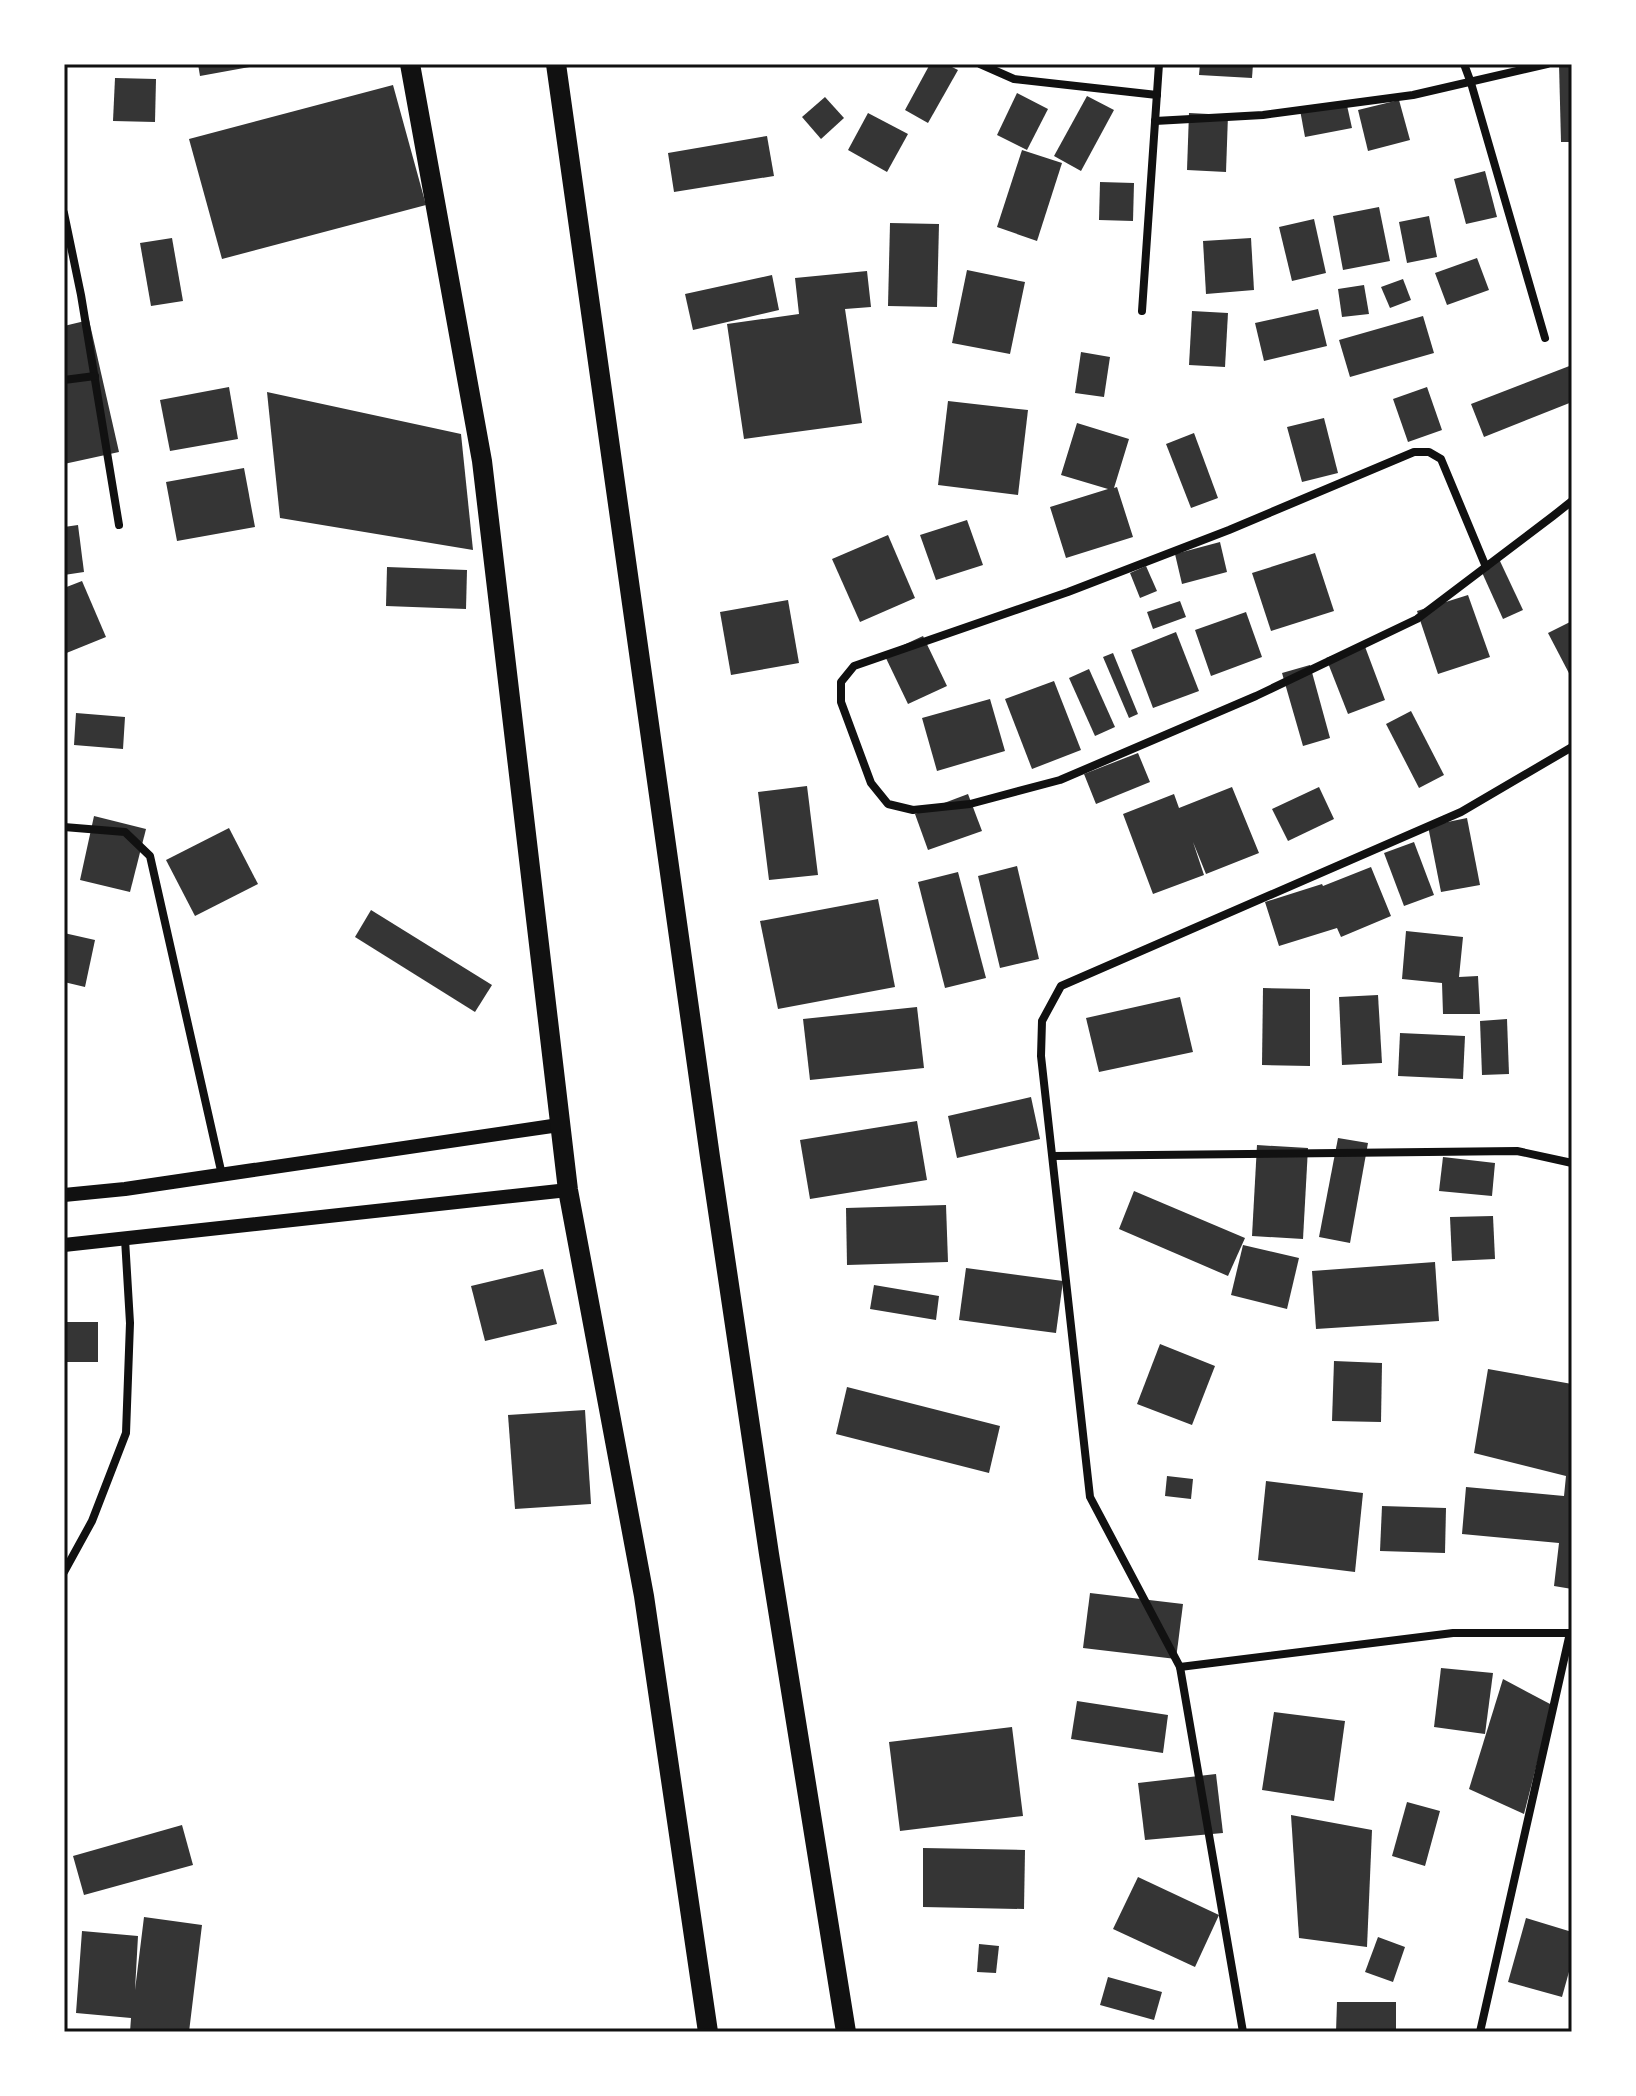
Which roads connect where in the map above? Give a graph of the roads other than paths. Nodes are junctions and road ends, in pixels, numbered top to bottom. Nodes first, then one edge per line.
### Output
1 (410, 64) edge
2 (556, 64) edge
3 (980, 64) edge
4 (1159, 64) edge
5 (1464, 64) edge
6 (1547, 64) edge
7 (1471, 83) junction
8 (1157, 95) junction
9 (1155, 121) junction
10 (64, 213) edge
11 (1142, 311) dead end
12 (1545, 338) dead end
13 (95, 376) junction
14 (64, 380) edge
15 (1572, 501) edge
16 (119, 525) dead end
17 (1486, 567) junction
18 (1572, 747) edge
19 (64, 827) edge
20 (559, 1125) junction
21 (1053, 1156) junction
22 (1572, 1163) edge
23 (222, 1175) junction
24 (568, 1190) junction
25 (64, 1195) edge
26 (125, 1239) junction
27 (64, 1245) edge
28 (64, 1572) edge
29 (1571, 1633) edge
30 (1180, 1667) junction
31 (708, 2032) edge
32 (846, 2032) edge
33 (1243, 2032) edge
34 (1480, 2032) edge

1 - 20 main road
2 - 32 main road
3 - 8 street
4 - 8 street
5 - 7 street
6 - 7 street
7 - 9 street
7 - 12 street
8 - 9 street
9 - 11 street
10 - 13 street
13 - 14 street
13 - 16 street
15 - 17 street
17 - 17 street
18 - 21 street
19 - 23 street
20 - 23 street
20 - 24 main road
21 - 22 street
21 - 30 street
23 - 25 street
24 - 26 street
24 - 31 main road
26 - 27 street
26 - 28 street
29 - 30 street
29 - 34 street
30 - 33 street

